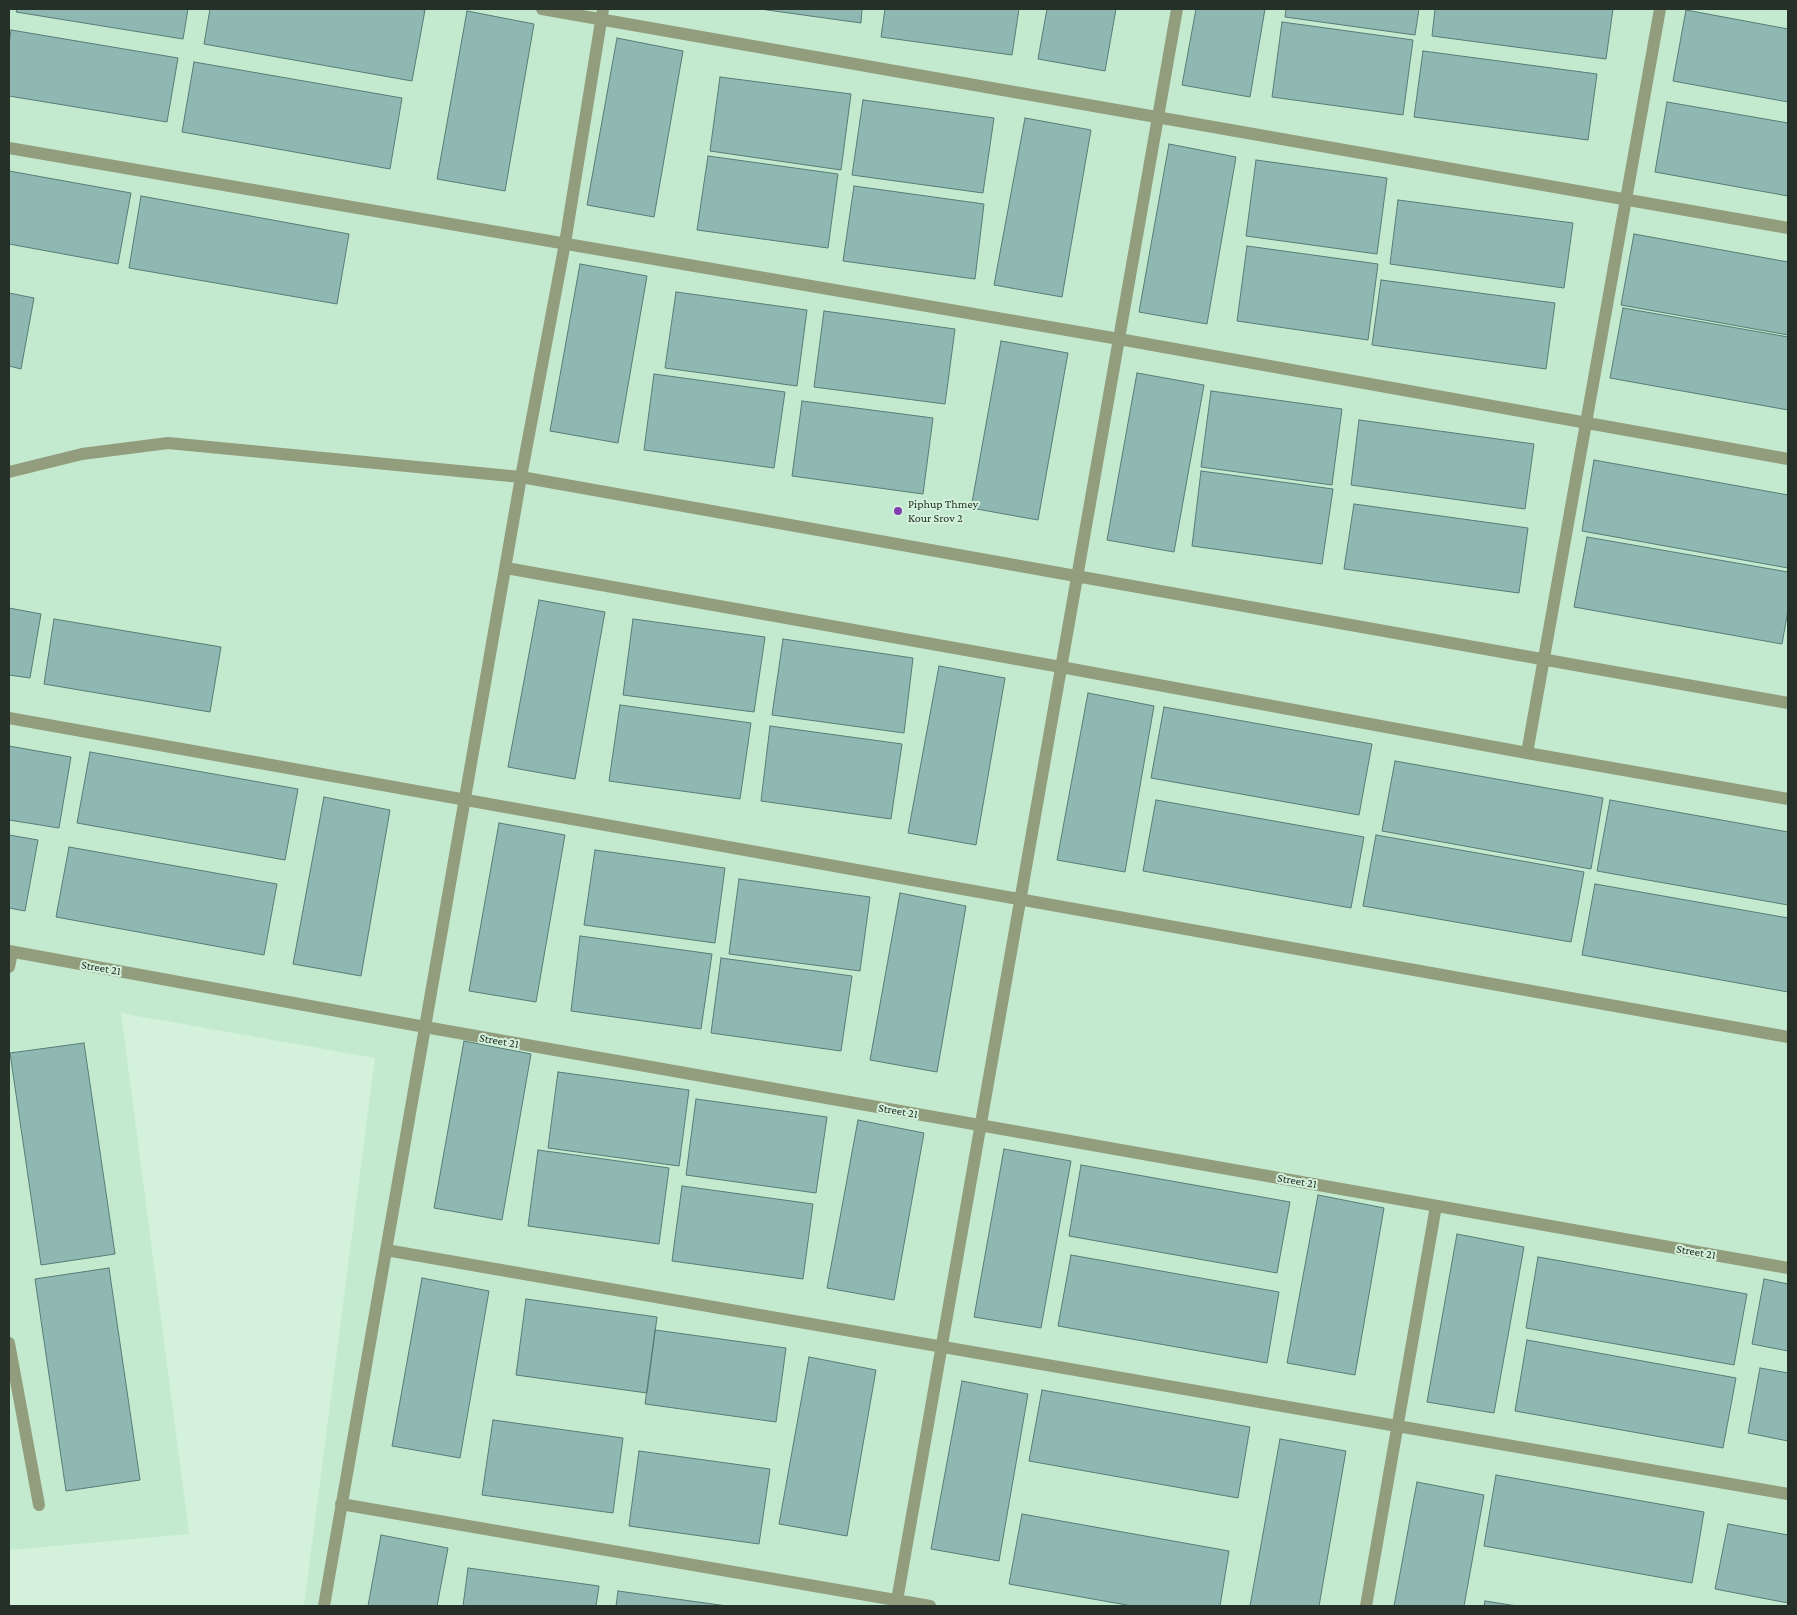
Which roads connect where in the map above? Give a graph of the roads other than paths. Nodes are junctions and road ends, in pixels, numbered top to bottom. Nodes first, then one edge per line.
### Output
1 (542, 9) edge
2 (1177, 9) edge
3 (1660, 9) edge
4 (602, 14) edge
5 (1158, 117) junction
6 (9, 148) edge
7 (1626, 199) junction
8 (1788, 228) edge
9 (565, 243) junction
10 (1119, 339) junction
11 (1586, 423) junction
12 (1788, 459) edge
13 (9, 472) edge
14 (521, 477) junction
15 (506, 568) junction
16 (1078, 575) junction
17 (1544, 658) junction
18 (1061, 667) junction
19 (1788, 703) edge
20 (9, 718) edge
21 (1527, 753) junction
22 (1788, 799) edge
23 (465, 800) junction
24 (1020, 900) junction
25 (10, 952) edge
26 (9, 968) edge
27 (425, 1028) junction
28 (1788, 1037) edge
29 (980, 1126) junction
30 (1436, 1206) junction
31 (386, 1250) junction
32 (1788, 1268) edge
33 (9, 1343) edge
34 (942, 1346) junction
35 (1398, 1426) junction
36 (1788, 1494) edge
37 (342, 1504) junction
38 (39, 1505) dead end
39 (896, 1603) edge
40 (324, 1606) edge
41 (930, 1606) edge
42 (1366, 1606) edge

1 - 4 street
2 - 5 street
3 - 7 street
4 - 5 street
4 - 9 street
5 - 7 street
5 - 10 street
6 - 9 street
7 - 8 street
7 - 11 street
9 - 10 street
9 - 14 street
10 - 11 street
10 - 16 street
11 - 12 street
11 - 17 street
13 - 14 street
14 - 15 street
14 - 16 street
15 - 18 street
15 - 23 street
16 - 17 street
16 - 18 street
17 - 19 street
17 - 21 street
18 - 21 street
18 - 24 street
20 - 23 street
21 - 22 street
23 - 24 street
23 - 27 street
24 - 28 street
24 - 29 street
25 - 26 street
25 - 27 street, Street 21
27 - 29 street, Street 21
27 - 31 street
29 - 30 street, Street 21
29 - 34 street
30 - 32 street, Street 21
30 - 35 street
31 - 34 street
31 - 37 street
33 - 38 street
34 - 35 street
34 - 39 street
35 - 36 street
35 - 42 street
37 - 39 street
37 - 40 street
39 - 41 street

